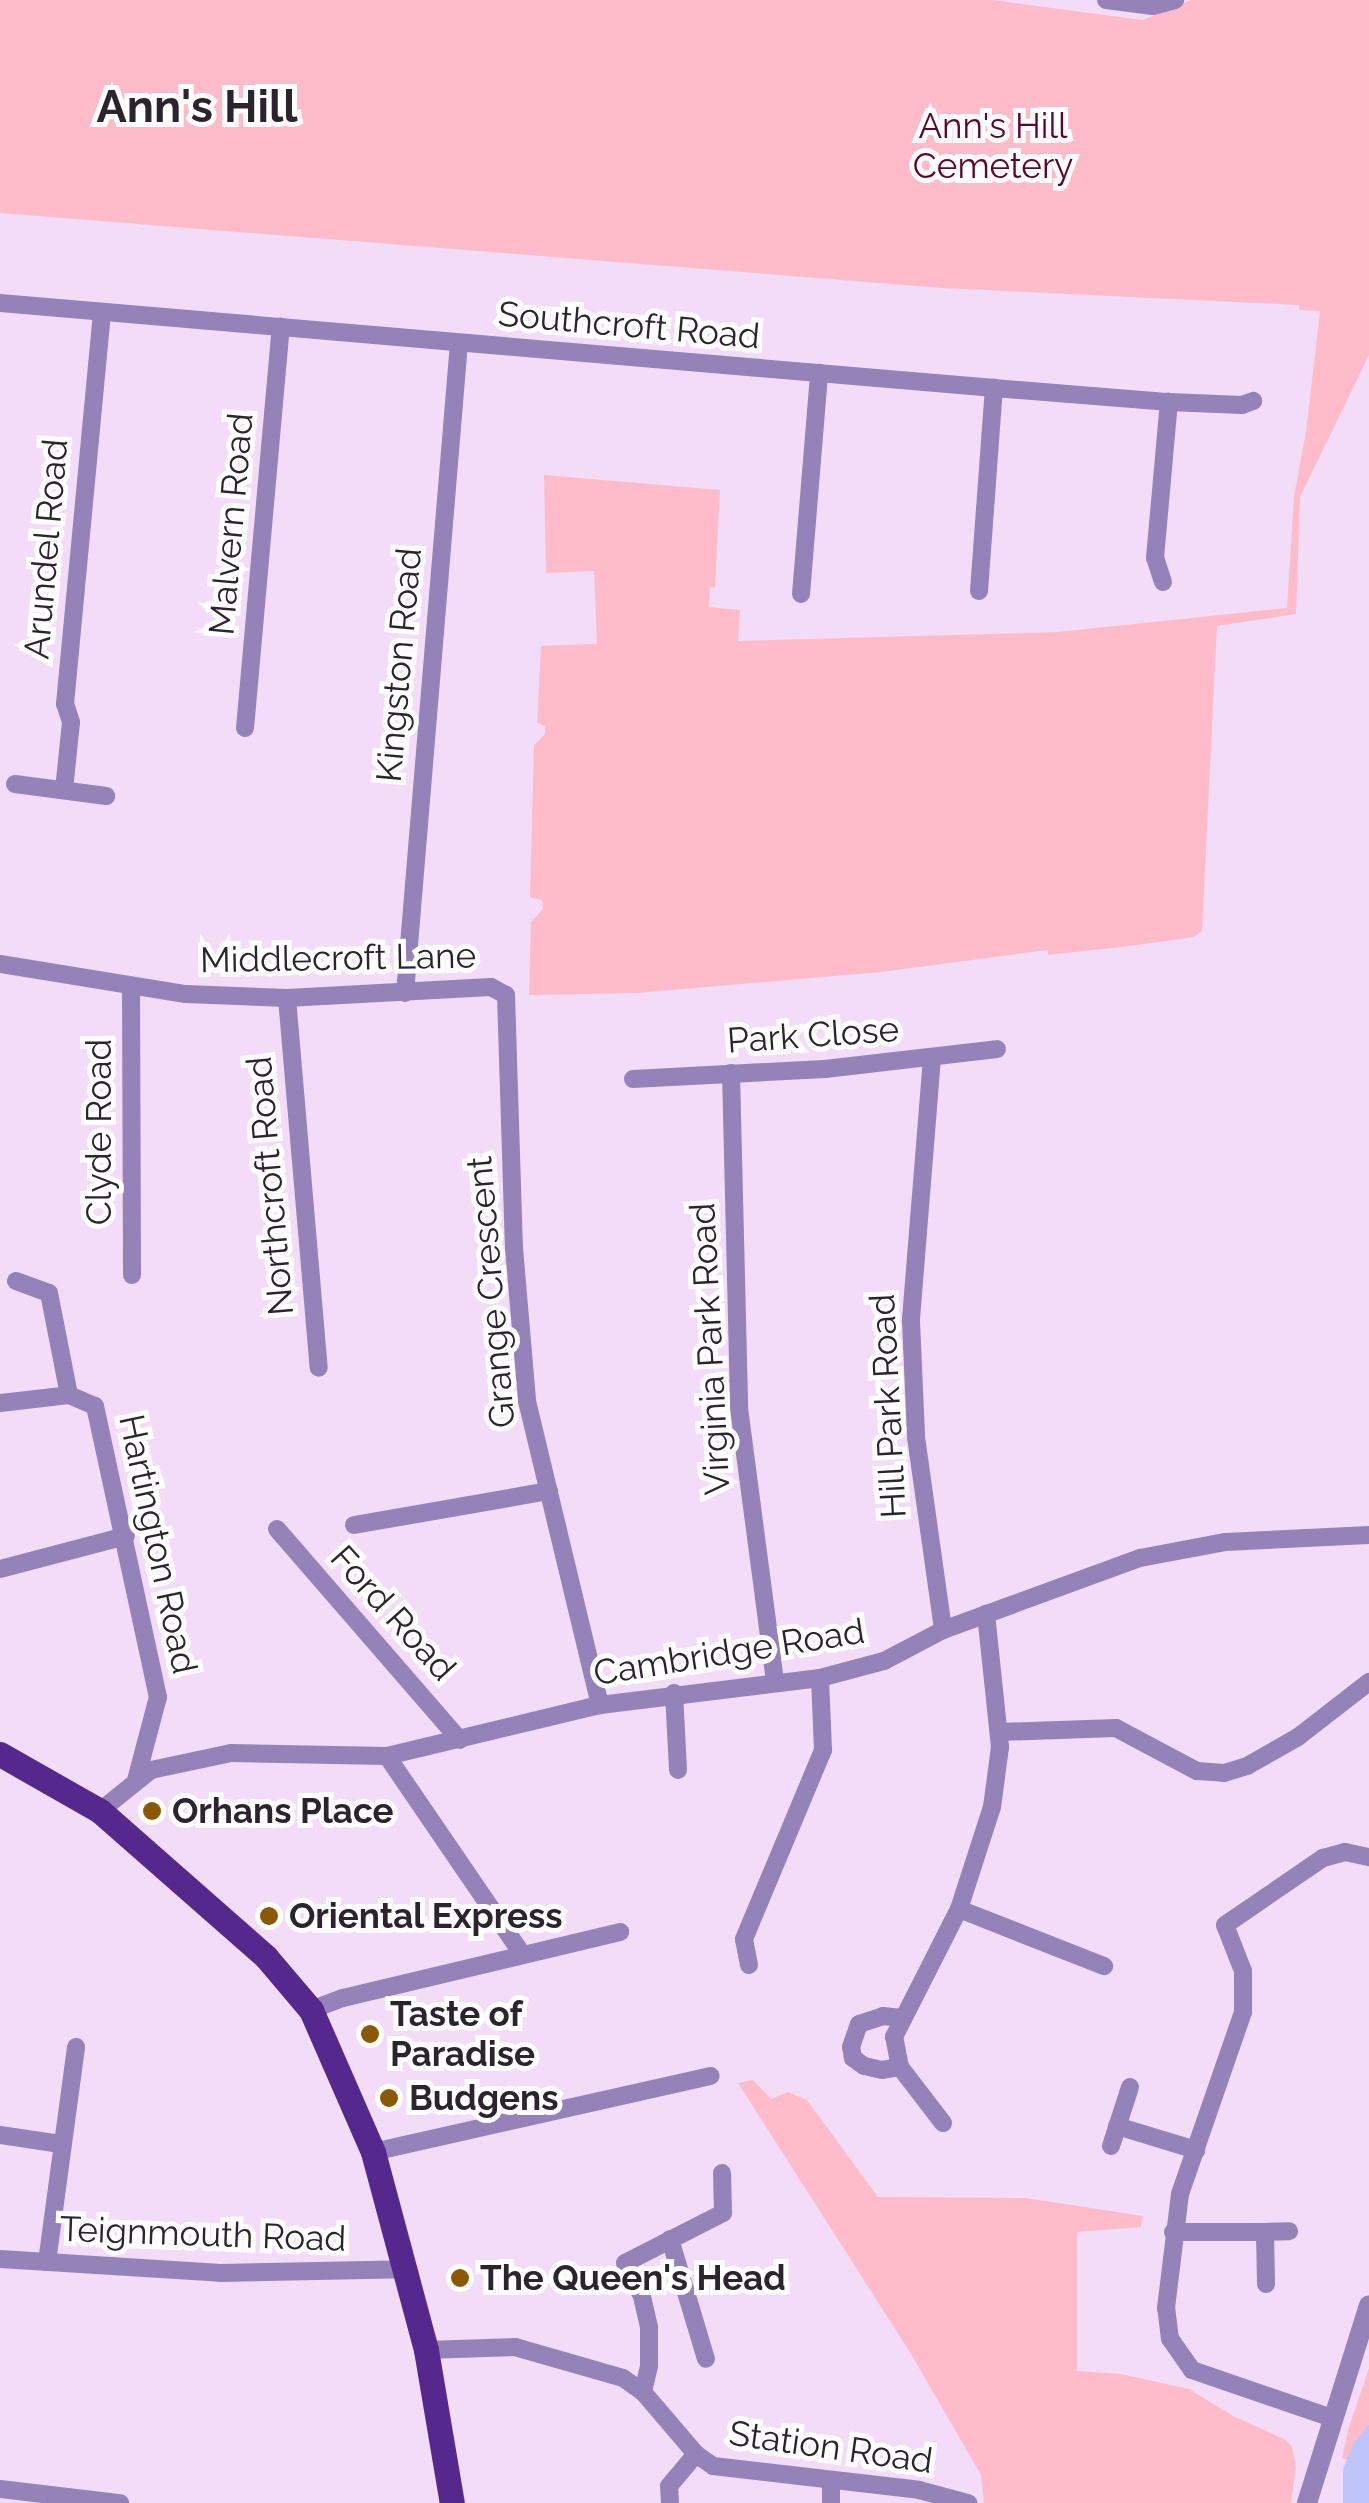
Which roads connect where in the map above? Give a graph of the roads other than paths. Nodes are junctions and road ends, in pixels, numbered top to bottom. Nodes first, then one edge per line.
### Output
1 (1106, 0) edge
2 (1176, 0) edge
3 (0, 303) edge
4 (102, 312) junction
5 (281, 328) junction
6 (459, 343) junction
7 (819, 373) junction
8 (994, 388) junction
9 (1253, 401) dead end
10 (1169, 402) junction
11 (1163, 582) dead end
12 (979, 592) dead end
13 (800, 594) dead end
14 (245, 728) dead end
15 (15, 784) dead end
16 (64, 790) junction
17 (106, 796) dead end
18 (0, 964) edge
19 (131, 988) junction
20 (500, 990) joint
21 (405, 993) junction
22 (287, 998) junction
23 (997, 1049) dead end
24 (932, 1058) junction
25 (731, 1073) junction
26 (634, 1079) dead end
27 (132, 1275) dead end
28 (16, 1282) dead end
29 (318, 1368) dead end
30 (69, 1396) junction
31 (0, 1402) edge
32 (549, 1491) junction
33 (354, 1525) dead end
34 (277, 1529) dead end
35 (1369, 1535) edge
36 (126, 1536) junction
37 (0, 1569) edge
38 (986, 1614) junction
39 (942, 1630) junction
40 (820, 1678) junction
41 (774, 1680) junction
42 (1369, 1682) edge
43 (674, 1693) junction
44 (600, 1704) junction
45 (999, 1732) junction
46 (460, 1740) junction
47 (0, 1754) edge
48 (387, 1756) junction
49 (678, 1770) dead end
50 (136, 1780) junction
51 (100, 1810) junction
52 (1369, 1858) edge
53 (960, 1909) junction
54 (620, 1932) dead end
55 (523, 1955) junction
56 (749, 1965) dead end
57 (1104, 1966) dead end
58 (311, 2010) junction
59 (902, 2018) junction
60 (76, 2048) dead end
61 (900, 2066) junction
62 (711, 2076) dead end
63 (1130, 2087) dead end
64 (943, 2122) dead end
65 (1118, 2126) junction
66 (0, 2135) edge
67 (60, 2144) junction
68 (1111, 2146) dead end
69 (1196, 2150) junction
70 (374, 2152) junction
71 (722, 2173) dead end
72 (1289, 2231) dead end
73 (1173, 2232) junction
74 (1266, 2232) junction
75 (670, 2239) junction
76 (0, 2259) edge
77 (46, 2262) junction
78 (405, 2268) junction
79 (1266, 2284) dead end
80 (1369, 2306) edge
81 (426, 2350) junction
82 (706, 2359) dead end
83 (643, 2392) junction
84 (1332, 2418) junction
85 (696, 2454) junction
86 (831, 2482) junction
87 (0, 2489) edge
88 (120, 2503) edge
89 (452, 2503) edge
90 (670, 2503) edge
91 (830, 2503) edge
92 (968, 2503) edge
93 (1307, 2503) edge

1 - 2 street
3 - 4 street, Southcroft Road
4 - 5 street, Southcroft Road
4 - 16 street, Arundel Road
5 - 6 street, Southcroft Road
5 - 14 street, Malvern Road
6 - 7 street, Southcroft Road
6 - 21 street, Kingston Road
7 - 8 street, Southcroft Road
7 - 13 street
8 - 10 street, Southcroft Road
8 - 12 street
9 - 10 street, Southcroft Road
10 - 11 street
15 - 16 street
16 - 17 street
18 - 19 street, Middlecroft Lane
19 - 22 street, Middlecroft Lane
19 - 27 street, Clyde Road
20 - 21 street, Middlecroft Lane
20 - 32 street, Grange Crescent
21 - 22 street, Middlecroft Lane
22 - 29 street, Northcroft Road
23 - 24 street, Park Close
24 - 25 street, Park Close
24 - 39 street, Hill Park Road
25 - 26 street, Park Close
25 - 41 street, Virginia Park Road
28 - 30 street
30 - 31 street
30 - 36 street, Hartington Road
32 - 33 street
32 - 44 street, Grange Crescent
34 - 46 street, Ford Road
35 - 38 street, Cambridge Road
36 - 37 street
36 - 50 street, Hartington Road
38 - 39 street, Cambridge Road
38 - 45 street
39 - 40 street, Cambridge Road
40 - 41 street, Cambridge Road
40 - 56 street
41 - 43 street, Cambridge Road
42 - 45 street
43 - 44 street, Cambridge Road
43 - 49 street
44 - 46 street, Cambridge Road
45 - 53 street
46 - 48 street, Cambridge Road
47 - 51 main road
48 - 50 street, Cambridge Road
48 - 55 street
50 - 51 street, Cambridge Road
51 - 58 main road
52 - 69 street
53 - 57 street
53 - 59 street
54 - 55 street
55 - 58 street
58 - 70 main road
59 - 61 street
59 - 61 street
60 - 67 street
61 - 64 street
62 - 70 street
63 - 65 street
65 - 68 street
65 - 69 street
66 - 67 street
67 - 77 street
69 - 73 street
70 - 78 main road
71 - 75 street
72 - 74 street
73 - 74 street
73 - 84 street
74 - 79 street
75 - 82 street
75 - 83 street
76 - 77 street, Teignmouth Road
77 - 78 street, Teignmouth Road
78 - 81 main road
80 - 84 street
81 - 83 street, Station Road
81 - 89 main road
83 - 85 street, Station Road
84 - 93 street
85 - 86 street, Station Road
85 - 90 street
86 - 91 street
86 - 92 street, Station Road
87 - 88 street

